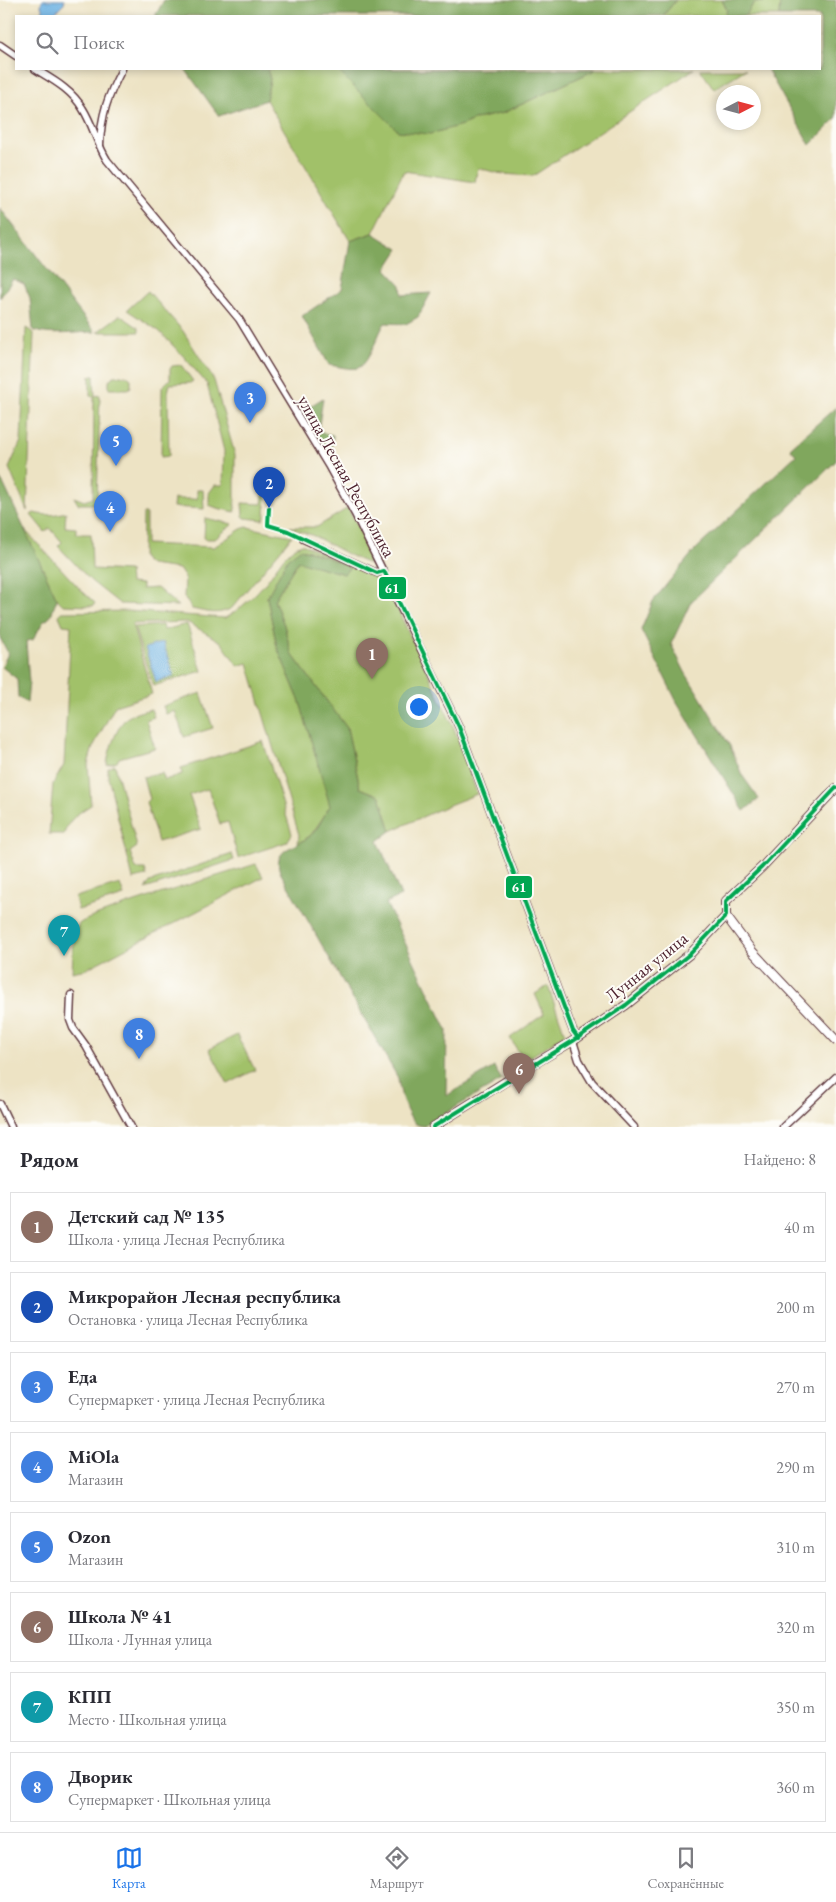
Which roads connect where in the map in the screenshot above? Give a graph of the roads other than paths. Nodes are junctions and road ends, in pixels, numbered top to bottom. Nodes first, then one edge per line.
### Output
1 (0, 45) edge
2 (15, 55) edge
3 (37, 70) edge
4 (122, 70) edge
5 (100, 149) junction
6 (303, 539) dead end
7 (384, 572) junction
8 (836, 788) edge
9 (726, 916) junction
10 (71, 995) dead end
11 (575, 1040) junction
12 (836, 1040) edge
13 (836, 1077) edge
14 (0, 1104) edge
15 (11, 1127) edge
16 (131, 1127) edge
17 (433, 1127) edge
18 (634, 1127) edge
19 (783, 1127) edge

1 - 2 street
3 - 5 street, улица Лесная Республика
4 - 5 street
5 - 7 street, улица Лесная Республика
6 - 7 street
7 - 11 street, улица Лесная Республика
8 - 9 street, Лунная улица
9 - 11 street, Лунная улица
9 - 12 street
10 - 16 street
11 - 17 street, Лунная улица
11 - 18 street, улица Лесная Республика
13 - 19 street
14 - 15 street

